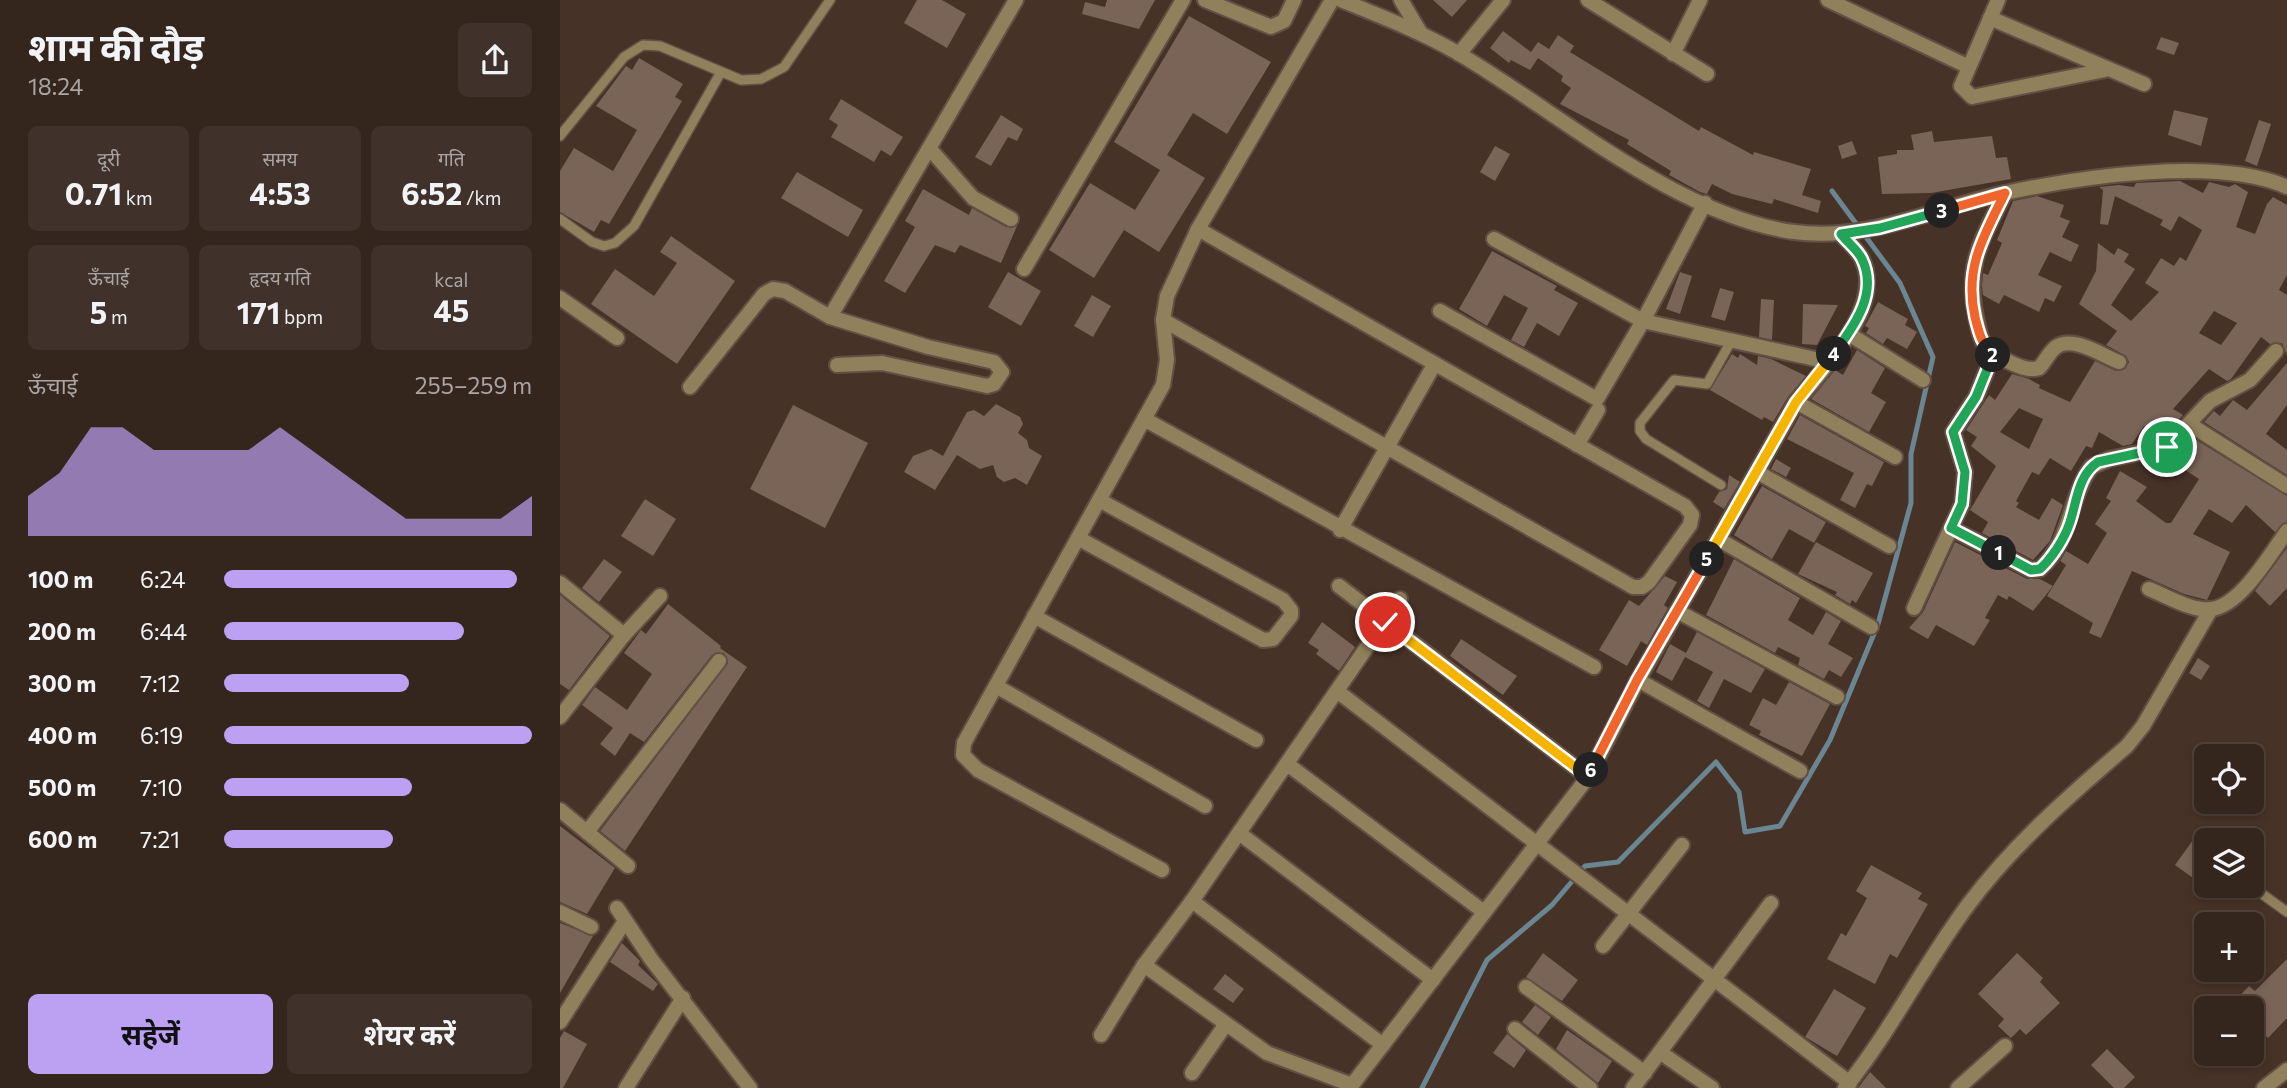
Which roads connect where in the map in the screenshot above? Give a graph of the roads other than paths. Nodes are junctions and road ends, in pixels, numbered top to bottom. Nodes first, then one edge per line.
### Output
1 (830, 0) edge
2 (1016, 0) edge
3 (1183, 0) edge
4 (1205, 0) edge
5 (1294, 0) edge
6 (1332, 0) edge
7 (1341, 0) edge
8 (1401, 0) edge
9 (1503, 0) edge
10 (1588, 0) edge
11 (1700, 0) edge
12 (1828, 0) edge
13 (1998, 0) edge
14 (1990, 18) junction
15 (1420, 32) junction
16 (1459, 54) junction
17 (1672, 54) junction
18 (1967, 66) junction
19 (2105, 70) junction
20 (721, 72) junction
21 (1707, 74) dead end
22 (2144, 84) dead end
23 (560, 136) edge
24 (930, 149) junction
25 (2287, 187) edge
26 (2005, 193) junction
27 (1705, 203) junction
28 (560, 219) edge
29 (1011, 219) dead end
30 (1198, 229) junction
31 (1847, 233) junction
32 (1494, 239) dead end
33 (1024, 268) dead end
34 (560, 298) edge
35 (1440, 311) dead end
36 (830, 317) junction
37 (1163, 320) junction
38 (1643, 321) junction
39 (1849, 334) junction
40 (617, 338) dead end
41 (1733, 338) junction
42 (2276, 351) dead end
43 (1993, 355) junction
44 (1829, 362) junction
45 (2119, 362) dead end
46 (837, 365) dead end
47 (1434, 365) junction
48 (1923, 380) dead end
49 (690, 387) dead end
50 (1796, 402) junction
51 (1598, 410) dead end
52 (1144, 419) junction
53 (2189, 424) junction
54 (1577, 445) junction
55 (1387, 446) junction
56 (1895, 457) dead end
57 (1757, 472) junction
58 (1721, 485) dead end
59 (2287, 486) edge
60 (1099, 500) junction
61 (1951, 528) junction
62 (1340, 530) junction
63 (2287, 531) edge
64 (1078, 538) junction
65 (1718, 539) junction
66 (1889, 546) dead end
67 (560, 583) edge
68 (1339, 586) dead end
69 (2149, 589) dead end
70 (660, 596) dead end
71 (1400, 600) dead end
72 (1914, 608) dead end
73 (2211, 610) junction
74 (1677, 611) junction
75 (1034, 616) junction
76 (1385, 622) junction
77 (1871, 627) dead end
78 (624, 635) junction
79 (719, 662) dead end
80 (1594, 667) dead end
81 (1637, 680) junction
82 (996, 685) junction
83 (1337, 691) junction
84 (1837, 697) dead end
85 (566, 699) edge
86 (560, 718) edge
87 (1256, 740) dead end
88 (1287, 764) junction
89 (1800, 771) dead end
90 (1588, 777) junction
91 (1205, 806) dead end
92 (560, 810) edge
93 (587, 832) junction
94 (1239, 833) junction
95 (1537, 843) junction
96 (1682, 845) dead end
97 (628, 866) dead end
98 (1163, 870) dead end
99 (2264, 895) edge
100 (1192, 901) junction
101 (1771, 903) dead end
102 (617, 908) dead end
103 (560, 912) edge
104 (1484, 912) junction
105 (1628, 912) junction
106 (2287, 912) edge
107 (625, 921) junction
108 (591, 927) dead end
109 (1603, 946) dead end
110 (1144, 965) junction
111 (1714, 977) junction
112 (1433, 980) junction
113 (1526, 987) dead end
114 (683, 998) junction
115 (560, 1022) edge
116 (1226, 1024) junction
117 (1515, 1029) dead end
118 (1101, 1035) dead end
119 (1383, 1045) junction
120 (2005, 1046) dead end
121 (1661, 1053) junction
122 (2287, 1070) edge
123 (1192, 1073) dead end
124 (1645, 1073) junction
125 (1848, 1085) edge
126 (626, 1088) edge
127 (750, 1088) edge
128 (1590, 1088) edge
129 (1633, 1088) edge
130 (1712, 1088) edge
131 (1958, 1088) edge
132 (2264, 1088) edge

1 - 20 lane
2 - 24 street
3 - 33 street
4 - 5 street
6 - 30 street
7 - 15 street
8 - 15 street
9 - 16 street
10 - 17 street
11 - 17 street
12 - 18 street
13 - 14 street
14 - 18 street
14 - 19 street
15 - 16 street
16 - 27 street
17 - 21 street
18 - 19 street
19 - 22 street
20 - 23 lane
20 - 28 lane
24 - 29 street
24 - 36 street
25 - 26 street
26 - 31 street
26 - 43 street
27 - 31 street
27 - 38 street
30 - 37 street
30 - 47 street
31 - 39 street
32 - 38 street
34 - 40 street
35 - 38 street
36 - 46 street
36 - 49 street
37 - 52 street
37 - 55 street
38 - 41 street
39 - 44 street
39 - 48 street
41 - 44 street
41 - 58 lane
42 - 53 street
43 - 45 street
43 - 61 street
44 - 50 street
47 - 54 street
47 - 55 street
50 - 56 street
50 - 57 street
51 - 54 street
52 - 60 street
52 - 62 street
53 - 59 street
53 - 61 street
54 - 55 street
55 - 62 street
57 - 65 street
57 - 66 street
60 - 64 street
60 - 64 street
61 - 72 street
62 - 80 street
63 - 73 street
64 - 75 street
65 - 74 street
65 - 77 street
67 - 78 street
68 - 76 street
69 - 73 street
70 - 78 street
71 - 76 street
73 - 125 street
74 - 81 street
74 - 84 street
75 - 82 street
75 - 87 street
76 - 83 street
76 - 90 street
78 - 85 street
79 - 93 street
81 - 89 street
81 - 90 street
82 - 91 street
82 - 98 street
83 - 88 street
83 - 95 street
85 - 86 street
88 - 94 street
88 - 104 street
90 - 95 street
92 - 93 street
93 - 97 street
94 - 100 street
94 - 112 street
95 - 104 street
95 - 105 street
96 - 105 street
99 - 106 lane
100 - 110 street
100 - 119 street
101 - 111 street
102 - 107 street
103 - 108 street
104 - 112 street
105 - 109 street
105 - 111 street
107 - 114 street
107 - 115 street
110 - 116 street
110 - 118 street
111 - 121 street
111 - 125 street
112 - 119 street
113 - 124 street
114 - 126 street
114 - 127 street
116 - 119 street
116 - 123 street
117 - 128 street
120 - 131 street
121 - 124 street
121 - 130 street
122 - 132 street
124 - 129 street

